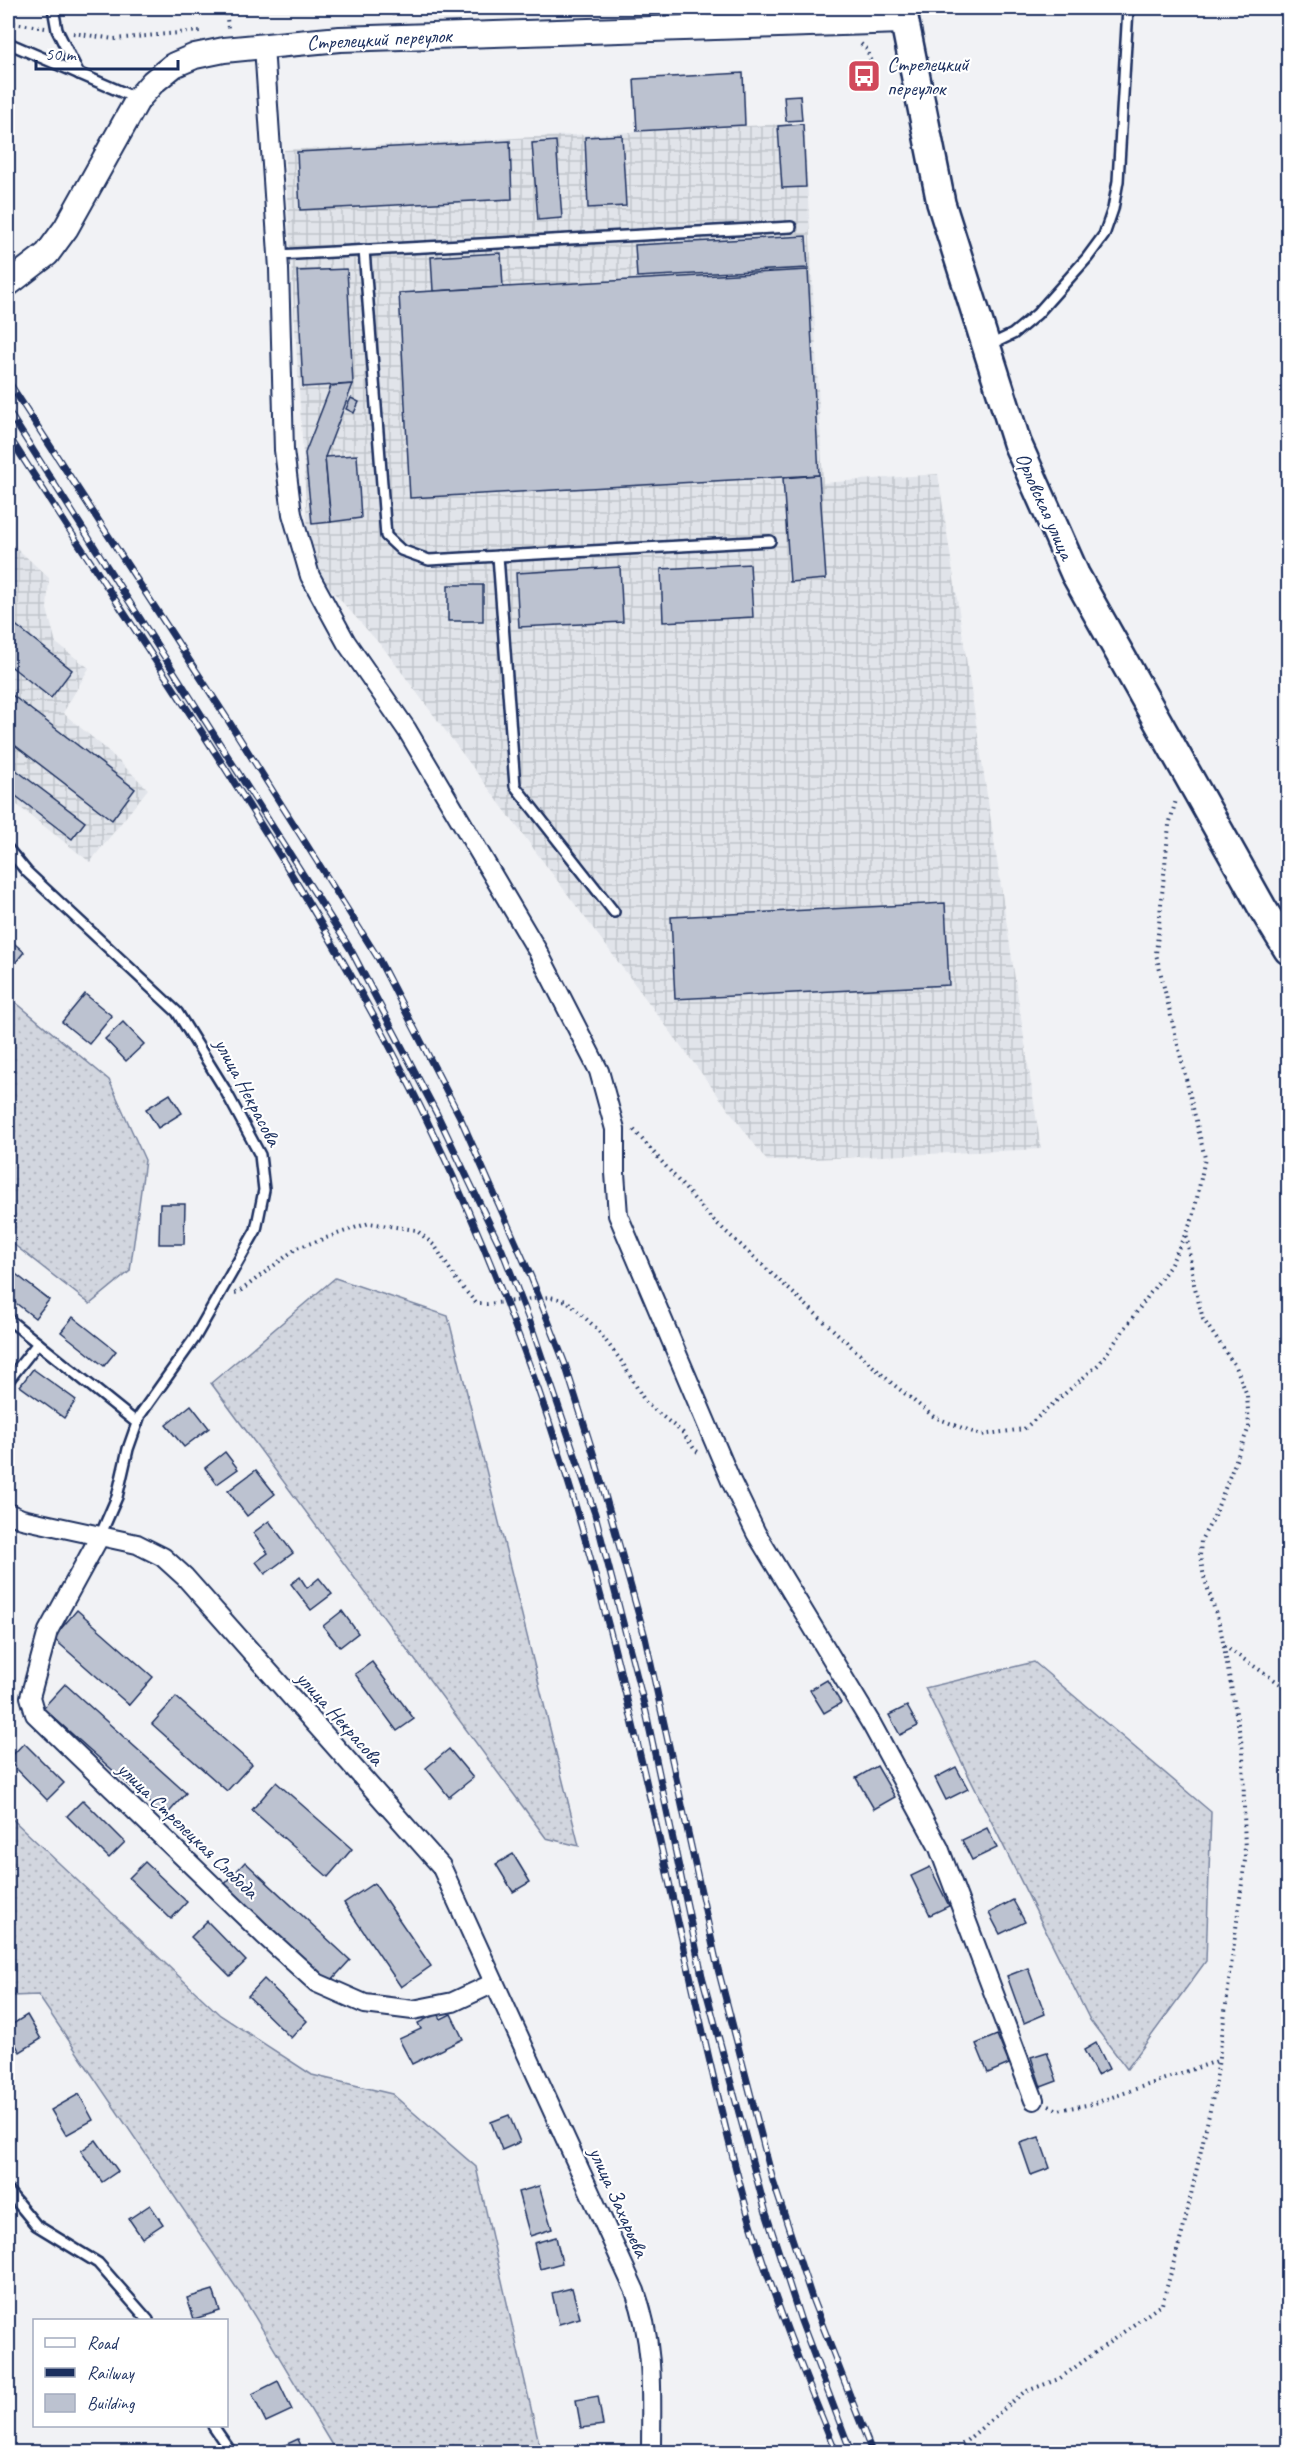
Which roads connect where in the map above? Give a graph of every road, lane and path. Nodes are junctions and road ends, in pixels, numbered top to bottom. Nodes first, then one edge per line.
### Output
1 (53, 8) edge
2 (226, 8) edge
3 (393, 8) edge
4 (1128, 8) edge
5 (902, 14) edge
6 (703, 17) edge
7 (394, 20) dead end
8 (228, 29) dead end
9 (8, 44) edge
10 (264, 46) junction
11 (79, 74) junction
12 (138, 99) junction
13 (791, 227) dead end
14 (364, 250) junction
15 (278, 255) junction
16 (8, 284) edge
17 (985, 347) junction
18 (770, 541) dead end
19 (498, 556) junction
20 (1185, 770) junction
21 (8, 849) edge
22 (614, 912) dead end
23 (1288, 950) edge
24 (631, 1127) dead end
25 (1186, 1233) junction
26 (219, 1295) junction
27 (8, 1319) edge
28 (38, 1343) junction
29 (8, 1381) edge
30 (137, 1423) junction
31 (721, 1457) junction
32 (8, 1513) edge
33 (96, 1536) junction
34 (1223, 1646) junction
35 (1288, 1689) edge
36 (494, 1983) junction
37 (1220, 2060) junction
38 (1034, 2100) joint
39 (8, 2192) edge
40 (147, 2319) edge
41 (214, 2427) edge
42 (231, 2452) edge
43 (651, 2452) edge
44 (735, 2452) edge
45 (797, 2452) edge
46 (953, 2452) edge

1 - 11 lane
2 - 8 path
3 - 7 path
4 - 17 lane
5 - 6 main road, Стрелецкий переулок
5 - 17 main road, Орловская улица
6 - 10 main road, Стрелецкий переулок
9 - 11 lane
10 - 12 main road, Стрелецкий переулок
10 - 15 street
11 - 12 lane
12 - 16 main road, Стрелецкий переулок
13 - 14 lane
14 - 15 lane
14 - 19 lane
15 - 31 street
17 - 20 main road, Орловская улица
18 - 19 lane
19 - 22 lane
20 - 23 main road, Орловская улица
20 - 25 path
21 - 26 lane, улица Некрасова
24 - 25 path
25 - 34 path
26 - 30 lane, улица Некрасова
26 - 31 path
27 - 28 lane
28 - 29 lane
28 - 30 lane
30 - 33 lane, улица Некрасова
31 - 38 street
32 - 33 street
33 - 36 street, улица Некрасова
33 - 36 street, улица Стрелецкая Слобода
34 - 35 path
34 - 37 path
36 - 43 street, улица Захарьева
37 - 38 path
37 - 46 path
39 - 40 lane
41 - 42 lane
44 - 45 path

